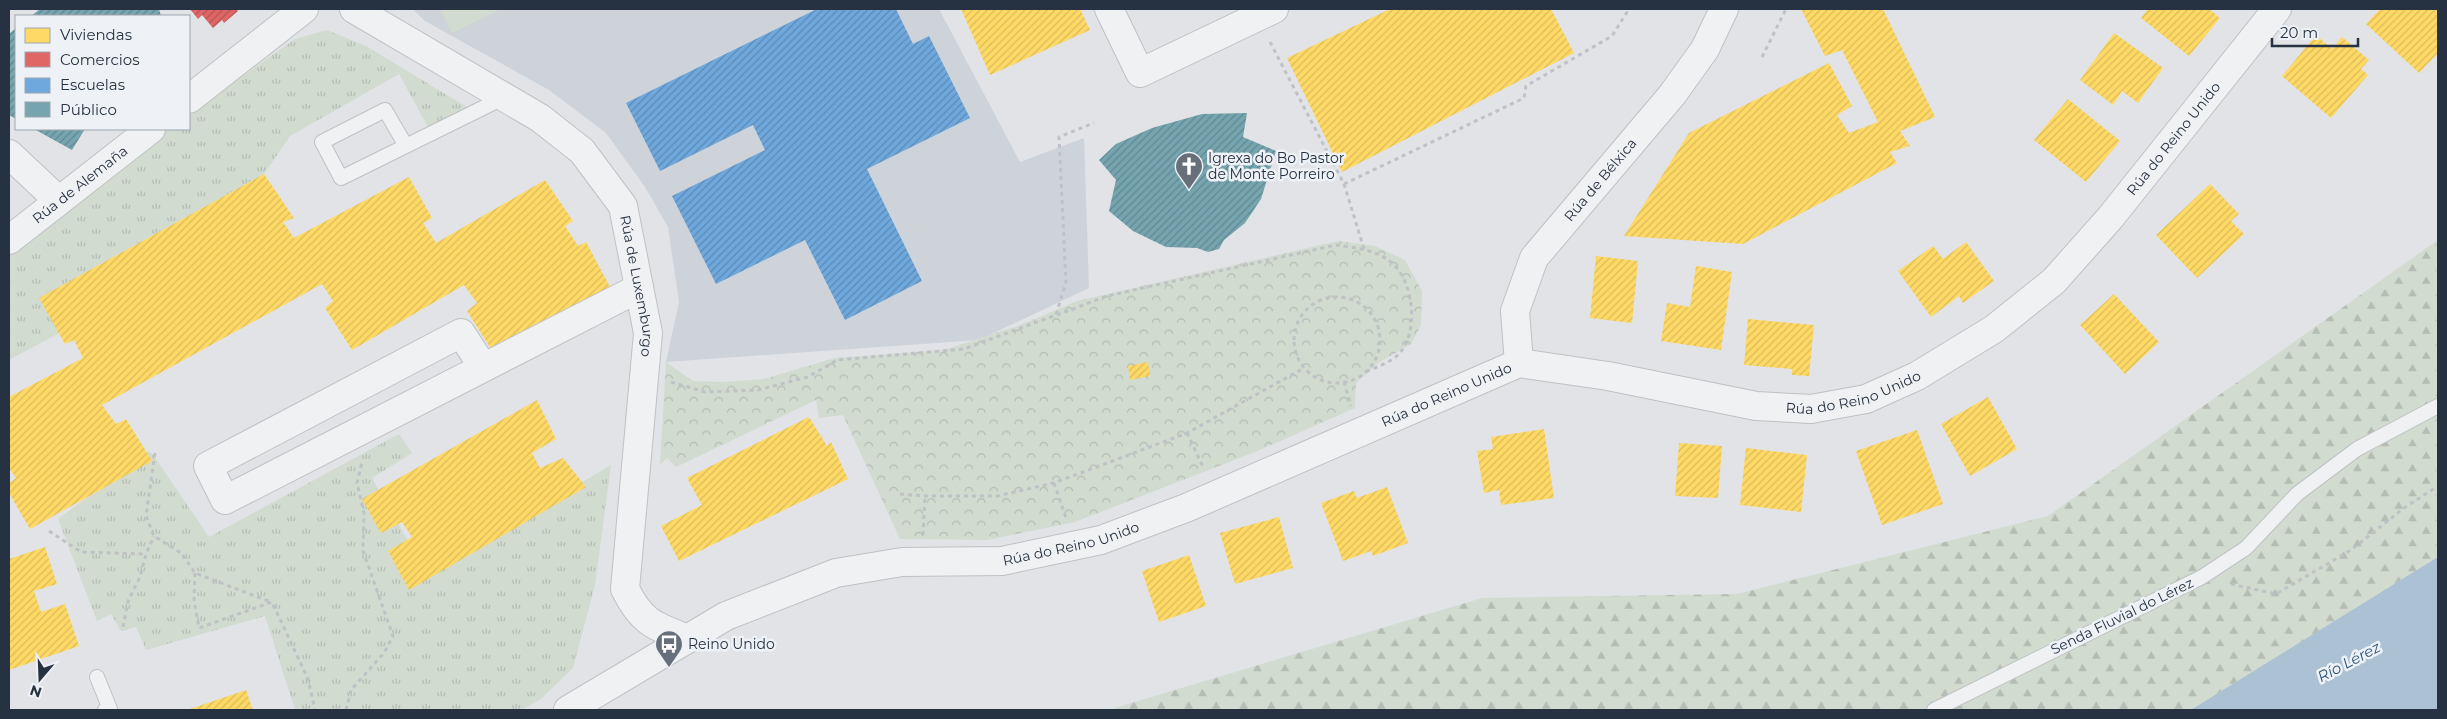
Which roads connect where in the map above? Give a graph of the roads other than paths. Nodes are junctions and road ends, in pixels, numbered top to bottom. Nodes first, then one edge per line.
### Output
1 (304, 9) edge
2 (354, 9) edge
3 (1274, 9) edge
4 (1724, 9) edge
5 (2277, 9) edge
6 (1118, 12) edge
7 (505, 97) junction
8 (190, 98) edge
9 (150, 130) edge
10 (406, 146) junction
11 (9, 154) edge
12 (59, 200) junction
13 (9, 240) edge
14 (639, 288) junction
15 (1519, 363) junction
16 (483, 367) junction
17 (2438, 406) edge
18 (688, 639) junction
19 (97, 677) dead end
20 (105, 710) edge
21 (568, 710) edge
22 (1934, 710) edge

1 - 8 street
2 - 7 street, Rúa de Luxemburgo
3 - 6 street
4 - 15 street, Rúa de Bélxica
5 - 15 street, Rúa do Reino Unido
7 - 10 lane
7 - 14 street, Rúa de Luxemburgo
9 - 12 street, Rúa de Alemaña
10 - 10 lane
11 - 12 street
12 - 13 street, Rúa de Alemaña
14 - 16 street
14 - 18 street, Rúa de Luxemburgo
15 - 18 street, Rúa do Reino Unido
16 - 16 street
17 - 22 lane, Senda Fluvial do Lérez
18 - 21 street, Rúa do Reino Unido
19 - 20 lane

